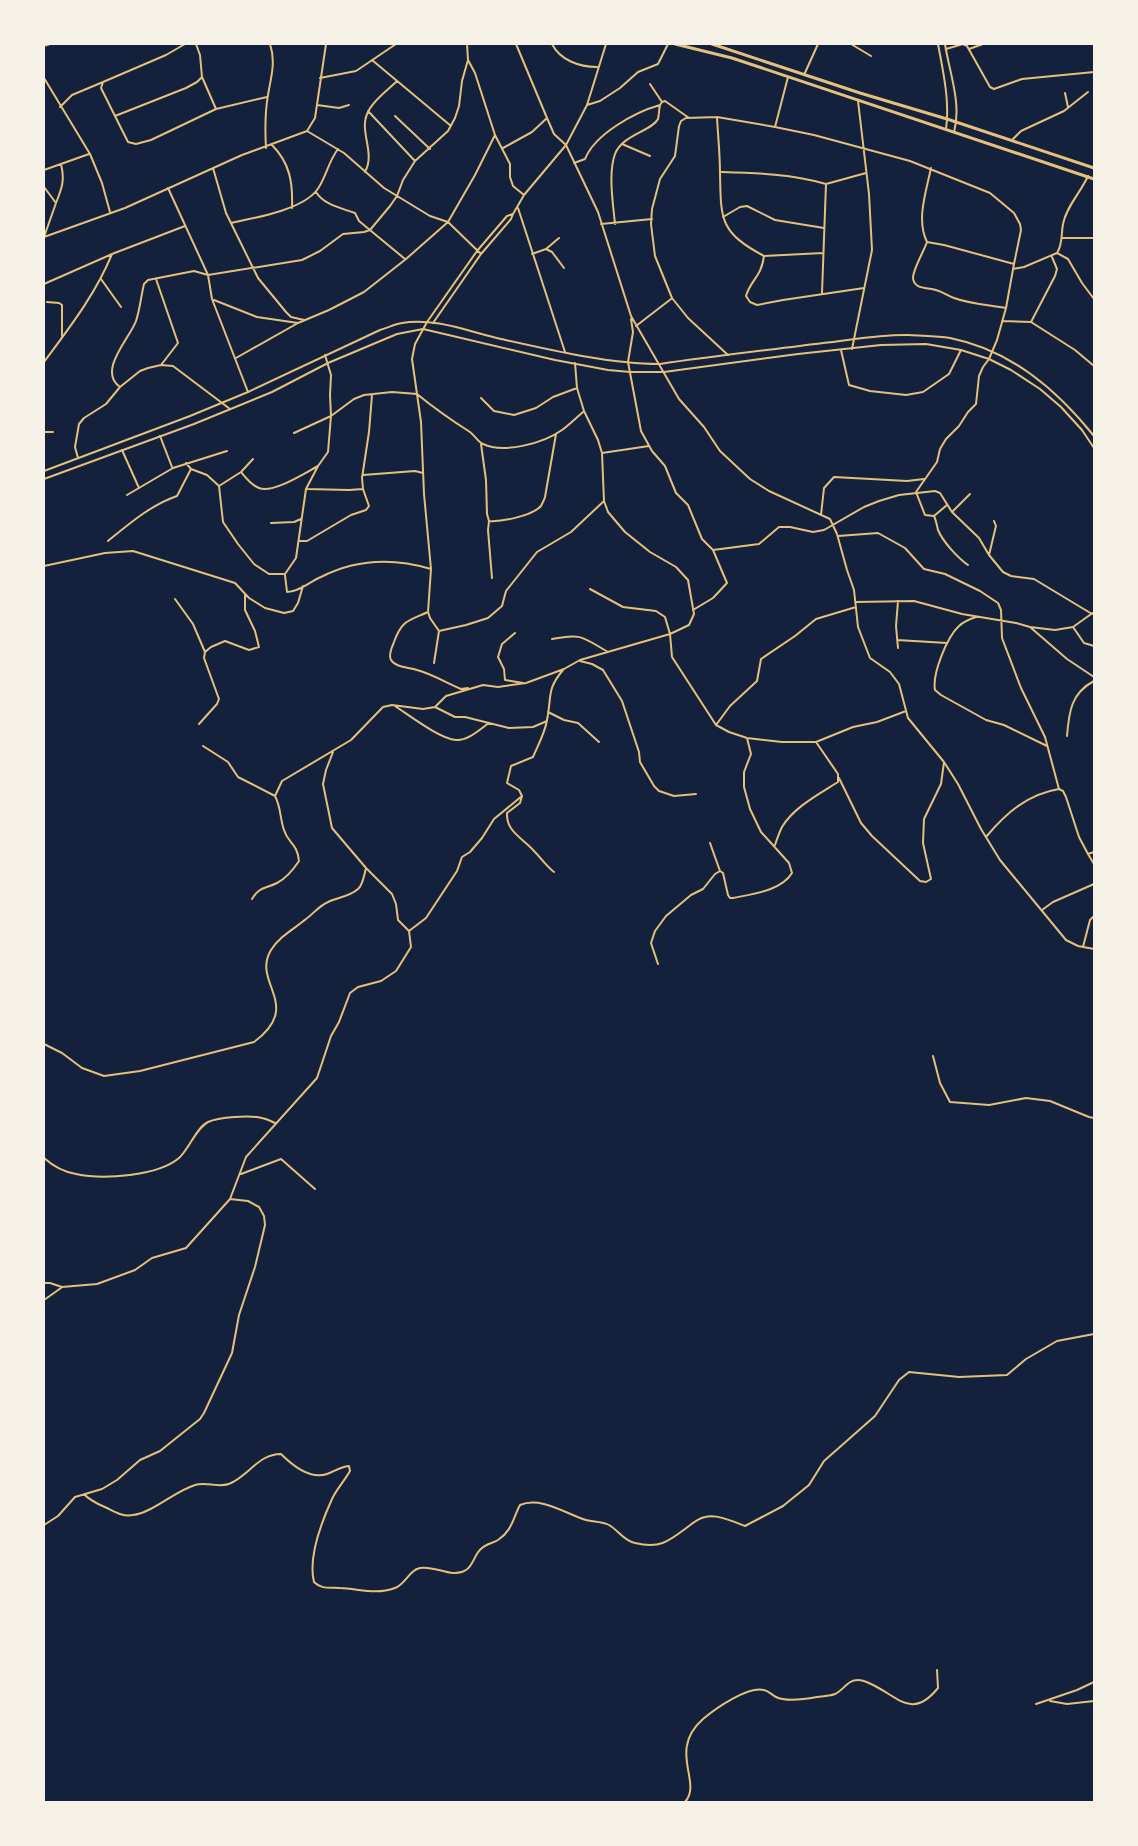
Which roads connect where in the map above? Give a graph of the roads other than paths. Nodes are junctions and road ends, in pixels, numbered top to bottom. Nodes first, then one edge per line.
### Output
1 (50, 44) edge
2 (185, 44) edge
3 (196, 44) edge
4 (270, 44) edge
5 (326, 44) edge
6 (396, 44) edge
7 (468, 44) edge
8 (516, 44) edge
9 (552, 44) edge
10 (668, 44) edge
11 (675, 44) edge
12 (712, 44) edge
13 (718, 44) edge
14 (818, 44) edge
15 (851, 44) edge
16 (938, 44) edge
17 (945, 44) edge
18 (983, 44) edge
19 (607, 45) edge
20 (44, 46) edge
21 (946, 49) junction
22 (969, 49) junction
23 (871, 56) dead end
24 (372, 60) junction
25 (468, 60) junction
26 (598, 67) junction
27 (1095, 72) edge
28 (804, 75) junction
29 (202, 77) junction
30 (788, 77) junction
31 (44, 78) edge
32 (320, 78) junction
33 (397, 81) junction
34 (104, 82) junction
35 (650, 84) dead end
36 (1088, 92) dead end
37 (1065, 93) dead end
38 (267, 97) junction
39 (858, 101) junction
40 (661, 103) junction
41 (317, 105) junction
42 (349, 105) dead end
43 (587, 105) junction
44 (60, 107) junction
45 (1068, 107) junction
46 (216, 109) junction
47 (368, 111) junction
48 (115, 116) junction
49 (395, 116) dead end
50 (717, 117) junction
51 (547, 118) junction
52 (689, 118) junction
53 (947, 119) junction
54 (957, 122) junction
55 (451, 126) junction
56 (775, 127) junction
57 (946, 129) junction
58 (307, 131) junction
59 (954, 132) junction
60 (495, 135) junction
61 (1012, 140) junction
62 (622, 144) junction
63 (272, 145) junction
64 (566, 145) junction
65 (266, 148) junction
66 (502, 148) junction
67 (862, 148) junction
68 (338, 149) junction
69 (430, 149) junction
70 (90, 154) junction
71 (650, 156) dead end
72 (415, 160) junction
73 (574, 163) junction
74 (61, 164) junction
75 (44, 166) edge
76 (213, 168) junction
77 (931, 168) junction
78 (1095, 168) edge
79 (45, 170) edge
80 (365, 172) junction
81 (720, 172) junction
82 (866, 172) junction
83 (1088, 176) junction
84 (1095, 179) edge
85 (826, 184) junction
86 (44, 187) edge
87 (167, 188) junction
88 (316, 192) junction
89 (524, 195) junction
90 (397, 196) junction
91 (56, 203) junction
92 (292, 208) junction
93 (518, 208) junction
94 (110, 213) junction
95 (513, 214) junction
96 (722, 217) junction
97 (652, 219) junction
98 (448, 222) junction
99 (231, 223) junction
100 (601, 224) junction
101 (615, 224) junction
102 (185, 226) junction
103 (824, 228) junction
104 (370, 230) junction
105 (44, 237) edge
106 (559, 238) dead end
107 (1062, 238) junction
108 (1095, 238) edge
109 (927, 242) junction
110 (546, 249) junction
111 (477, 251) junction
112 (823, 253) junction
113 (1057, 253) junction
114 (111, 254) junction
115 (481, 254) junction
116 (532, 254) junction
117 (764, 256) junction
118 (1051, 256) junction
119 (406, 259) junction
120 (1014, 264) junction
121 (564, 268) dead end
122 (253, 269) junction
123 (1013, 269) junction
124 (208, 275) junction
125 (102, 279) junction
126 (156, 279) junction
127 (44, 284) edge
128 (864, 288) junction
129 (822, 294) junction
130 (672, 298) junction
131 (212, 299) junction
132 (1095, 299) edge
133 (47, 302) dead end
134 (121, 307) dead end
135 (1005, 308) junction
136 (630, 316) junction
137 (304, 320) junction
138 (427, 321) junction
139 (1002, 321) junction
140 (433, 322) junction
141 (1031, 322) junction
142 (298, 323) junction
143 (636, 327) junction
144 (423, 329) junction
145 (62, 338) junction
146 (854, 339) junction
147 (852, 349) junction
148 (841, 350) junction
149 (961, 350) junction
150 (565, 352) junction
151 (992, 352) junction
152 (325, 355) junction
153 (728, 355) junction
154 (236, 358) junction
155 (989, 359) junction
156 (628, 362) junction
157 (44, 363) edge
158 (328, 363) junction
159 (575, 363) junction
160 (660, 363) junction
161 (161, 365) junction
162 (1095, 366) edge
163 (630, 372) junction
164 (664, 372) junction
165 (120, 387) junction
166 (577, 388) junction
167 (248, 392) junction
168 (417, 394) junction
169 (372, 395) junction
170 (481, 398) dead end
171 (222, 402) junction
172 (230, 409) junction
173 (584, 411) junction
174 (331, 416) junction
175 (44, 432) edge
176 (53, 432) dead end
177 (294, 432) dead end
178 (556, 434) junction
179 (160, 436) junction
180 (1095, 436) edge
181 (481, 444) junction
182 (650, 446) junction
183 (1095, 448) edge
184 (122, 450) junction
185 (227, 451) dead end
186 (602, 453) junction
187 (78, 459) junction
188 (253, 459) dead end
189 (186, 463) junction
190 (318, 466) junction
191 (172, 468) junction
192 (191, 469) junction
193 (44, 471) edge
194 (241, 472) junction
195 (423, 473) junction
196 (363, 475) junction
197 (44, 479) edge
198 (924, 479) junction
199 (219, 486) junction
200 (139, 488) junction
201 (306, 489) junction
202 (363, 489) junction
203 (916, 492) junction
204 (970, 494) dead end
205 (127, 495) dead end
206 (604, 501) junction
207 (947, 505) junction
208 (952, 512) junction
209 (821, 515) junction
210 (934, 516) junction
211 (302, 519) junction
212 (489, 521) junction
213 (994, 521) dead end
214 (272, 523) dead end
215 (833, 525) junction
216 (837, 536) junction
217 (108, 541) dead end
218 (298, 542) junction
219 (713, 550) junction
220 (989, 555) junction
221 (968, 565) dead end
222 (44, 566) edge
223 (431, 569) junction
224 (285, 574) junction
225 (492, 578) dead end
226 (303, 586) junction
227 (590, 589) dead end
228 (245, 595) junction
229 (175, 599) dead end
230 (898, 600) junction
231 (856, 602) junction
232 (856, 606) junction
233 (693, 610) junction
234 (428, 612) junction
235 (1094, 613) edge
236 (976, 617) junction
237 (1001, 620) junction
238 (1030, 627) junction
239 (1073, 627) junction
240 (439, 631) junction
241 (515, 633) dead end
242 (670, 634) junction
243 (552, 639) dead end
244 (897, 640) junction
245 (947, 643) junction
246 (1095, 646) edge
247 (898, 648) dead end
248 (205, 652) junction
249 (608, 652) junction
250 (580, 660) junction
251 (434, 663) dead end
252 (564, 669) junction
253 (1095, 679) edge
254 (526, 683) junction
255 (475, 687) junction
256 (392, 705) junction
257 (435, 707) junction
258 (906, 711) junction
259 (548, 712) junction
260 (547, 721) junction
261 (489, 722) junction
262 (200, 724) dead end
263 (716, 725) junction
264 (1067, 736) dead end
265 (747, 738) junction
266 (599, 742) dead end
267 (816, 742) junction
268 (203, 746) dead end
269 (1047, 746) junction
270 (333, 752) junction
271 (944, 762) junction
272 (839, 778) junction
273 (1059, 789) junction
274 (696, 794) dead end
275 (276, 796) junction
276 (522, 796) junction
277 (986, 837) junction
278 (710, 843) dead end
279 (774, 846) junction
280 (1095, 852) edge
281 (1088, 854) junction
282 (1095, 864) edge
283 (366, 868) junction
284 (720, 871) junction
285 (554, 872) dead end
286 (1095, 884) edge
287 (252, 899) dead end
288 (1042, 910) junction
289 (1095, 916) edge
290 (410, 931) junction
291 (1083, 947) junction
292 (1095, 949) edge
293 (658, 964) dead end
294 (44, 1044) edge
295 (933, 1056) dead end
296 (1095, 1118) edge
297 (276, 1123) junction
298 (44, 1158) edge
299 (241, 1174) junction
300 (315, 1189) dead end
301 (230, 1199) junction
302 (44, 1283) edge
303 (62, 1287) junction
304 (44, 1300) edge
305 (1095, 1334) edge
306 (84, 1494) junction
307 (44, 1525) edge
308 (937, 1670) dead end
309 (1095, 1682) edge
310 (1047, 1700) junction
311 (1095, 1701) edge
312 (1036, 1704) dead end
313 (685, 1803) edge

1 - 20 street
2 - 34 street
3 - 29 street
4 - 38 street
5 - 32 street
6 - 24 street
7 - 25 street
8 - 51 street
9 - 26 street
10 - 43 street
11 - 30 highway
12 - 13 highway
13 - 28 highway
14 - 28 street
15 - 23 street
16 - 53 street
17 - 21 street
18 - 22 street
19 - 26 street
21 - 22 street
21 - 54 street
22 - 27 street
24 - 32 street
24 - 33 street
25 - 55 street
25 - 60 street
26 - 43 street
28 - 53 highway
29 - 46 street
29 - 48 street
30 - 39 highway
30 - 56 street
31 - 44 street
32 - 41 street
33 - 47 street
33 - 55 street
34 - 44 street
34 - 48 street
35 - 40 street
36 - 45 street
37 - 45 street
38 - 46 street
38 - 65 street
39 - 57 highway
39 - 67 street
40 - 52 street
40 - 62 street
40 - 73 street
41 - 42 street
41 - 58 street
43 - 64 street
44 - 70 street
45 - 61 street
46 - 48 street
47 - 72 street
47 - 80 street
49 - 69 street
50 - 52 street
50 - 56 street
50 - 81 street
51 - 64 street
51 - 66 street
52 - 97 street
53 - 54 highway
53 - 57 street
54 - 59 street
54 - 61 highway
55 - 69 street
56 - 67 street
57 - 59 highway
58 - 63 street
58 - 68 street
59 - 83 highway
60 - 66 street
60 - 98 street
61 - 78 highway
62 - 71 street
62 - 101 street
63 - 65 street
63 - 92 street
64 - 73 street
64 - 89 street
65 - 76 street
66 - 89 street
67 - 77 street
67 - 82 street
68 - 80 street
68 - 88 street
69 - 72 street
70 - 74 street
70 - 94 street
72 - 90 street
73 - 100 street
74 - 79 street
74 - 91 street
75 - 79 street
76 - 87 street
76 - 99 street
77 - 109 street
77 - 120 street
80 - 90 street
81 - 85 street
81 - 96 street
82 - 85 street
82 - 128 street
83 - 84 highway
83 - 107 street
85 - 103 street
86 - 91 street
87 - 94 street
87 - 102 street
88 - 92 street
88 - 104 street
89 - 93 street
90 - 98 street
90 - 104 street
91 - 105 street
92 - 99 street
93 - 95 street
93 - 116 street
94 - 105 street
95 - 111 street
95 - 115 street
96 - 103 street
96 - 117 street
97 - 101 street
97 - 130 street
98 - 111 street
98 - 119 street
99 - 122 street
100 - 101 street
100 - 136 street
102 - 114 street
102 - 124 street
103 - 112 street
104 - 119 street
104 - 122 street
106 - 110 street
107 - 108 street
107 - 113 street
109 - 120 street
109 - 135 street
110 - 116 street
110 - 121 street
111 - 115 street
111 - 138 street
112 - 117 street
112 - 129 street
113 - 118 street
113 - 132 street
114 - 125 street
114 - 127 street
115 - 140 street
116 - 150 street
117 - 129 street
118 - 123 street
118 - 141 street
119 - 137 street
120 - 123 street
122 - 124 street
122 - 137 street
123 - 135 street
124 - 126 street
124 - 131 street
125 - 134 street
125 - 145 street
126 - 161 street
126 - 165 street
128 - 129 street
128 - 146 street
130 - 143 street
130 - 153 street
131 - 142 street
131 - 154 street
133 - 145 street
135 - 139 street
136 - 143 street
136 - 156 street
137 - 142 street
138 - 140 street
138 - 144 street
138 - 152 street
139 - 141 street
139 - 151 street
140 - 150 street
141 - 162 street
142 - 154 street
143 - 160 street
144 - 158 street
144 - 159 street
144 - 168 street
145 - 157 street
146 - 147 street
146 - 151 street
146 - 153 street
147 - 148 street
147 - 149 street
148 - 149 street
148 - 164 street
149 - 155 street
150 - 156 street
151 - 155 street
151 - 180 street
152 - 158 street
152 - 167 street
153 - 160 street
154 - 167 street
155 - 183 street
155 - 198 street
156 - 160 street
156 - 163 street
158 - 172 street
158 - 174 street
159 - 163 street
159 - 166 street
160 - 164 street
161 - 165 street
161 - 171 street
163 - 164 street
163 - 182 street
164 - 209 street
165 - 187 street
166 - 170 street
166 - 173 street
167 - 171 street
168 - 169 street
168 - 181 street
168 - 195 street
169 - 174 street
169 - 196 street
171 - 172 street
171 - 187 street
172 - 179 street
173 - 178 street
173 - 186 street
174 - 177 street
174 - 190 street
175 - 176 street
178 - 181 street
178 - 212 street
179 - 184 street
179 - 191 street
181 - 212 street
182 - 186 street
182 - 219 street
184 - 197 street
184 - 200 street
185 - 189 street
186 - 206 street
187 - 193 street
188 - 194 street
189 - 191 street
189 - 192 street
190 - 194 street
190 - 201 street
191 - 200 street
192 - 199 street
192 - 217 street
194 - 199 street
195 - 196 street
195 - 223 street
196 - 202 street
198 - 203 street
198 - 209 street
199 - 224 street
200 - 205 street
201 - 202 street
201 - 211 street
202 - 218 street
203 - 207 street
203 - 210 street
203 - 215 street
204 - 208 street
206 - 233 street
206 - 240 street
207 - 208 street
207 - 210 street
208 - 220 street
209 - 215 street
210 - 221 street
211 - 214 street
211 - 218 street
212 - 225 street
213 - 220 street
215 - 216 street
215 - 219 street
216 - 231 street
216 - 237 street
218 - 224 street
219 - 233 street
220 - 235 street
222 - 228 street
223 - 226 street
223 - 234 street
224 - 226 street
226 - 228 street
227 - 242 street
228 - 248 street
229 - 248 street
230 - 231 street
230 - 236 street
230 - 244 street
231 - 232 street
232 - 258 street
232 - 263 street
233 - 242 street
234 - 240 street
234 - 255 street
235 - 239 street
236 - 237 street
236 - 245 street
237 - 238 street
237 - 269 street
238 - 239 street
238 - 253 street
239 - 246 street
240 - 251 street
241 - 254 street
242 - 249 street
242 - 263 street
243 - 249 street
244 - 245 street
244 - 247 street
245 - 269 street
248 - 262 street
249 - 250 street
250 - 252 street
250 - 274 street
252 - 254 street
252 - 259 street
253 - 264 street
254 - 255 street
255 - 257 street
256 - 257 street
256 - 261 street
256 - 270 street
257 - 261 street
258 - 267 street
258 - 271 street
259 - 260 street
259 - 266 street
260 - 261 street
260 - 276 street
263 - 265 street
265 - 267 street
265 - 279 street
267 - 272 street
268 - 275 street
269 - 273 street
270 - 275 street
270 - 283 street
271 - 272 street
271 - 277 street
272 - 279 street
273 - 277 street
273 - 281 street
275 - 287 street
276 - 285 street
276 - 290 street
277 - 288 street
278 - 284 street
279 - 284 street
280 - 281 street
281 - 282 street
283 - 290 street
283 - 294 street
284 - 293 street
286 - 288 street
288 - 291 street
289 - 291 street
290 - 297 street
291 - 292 street
295 - 296 street
297 - 298 street
297 - 299 street
299 - 300 street
299 - 301 street
301 - 303 street
301 - 306 street
302 - 303 street
303 - 304 street
305 - 306 street
306 - 307 street
308 - 313 street
309 - 310 street
310 - 311 street
310 - 312 street

